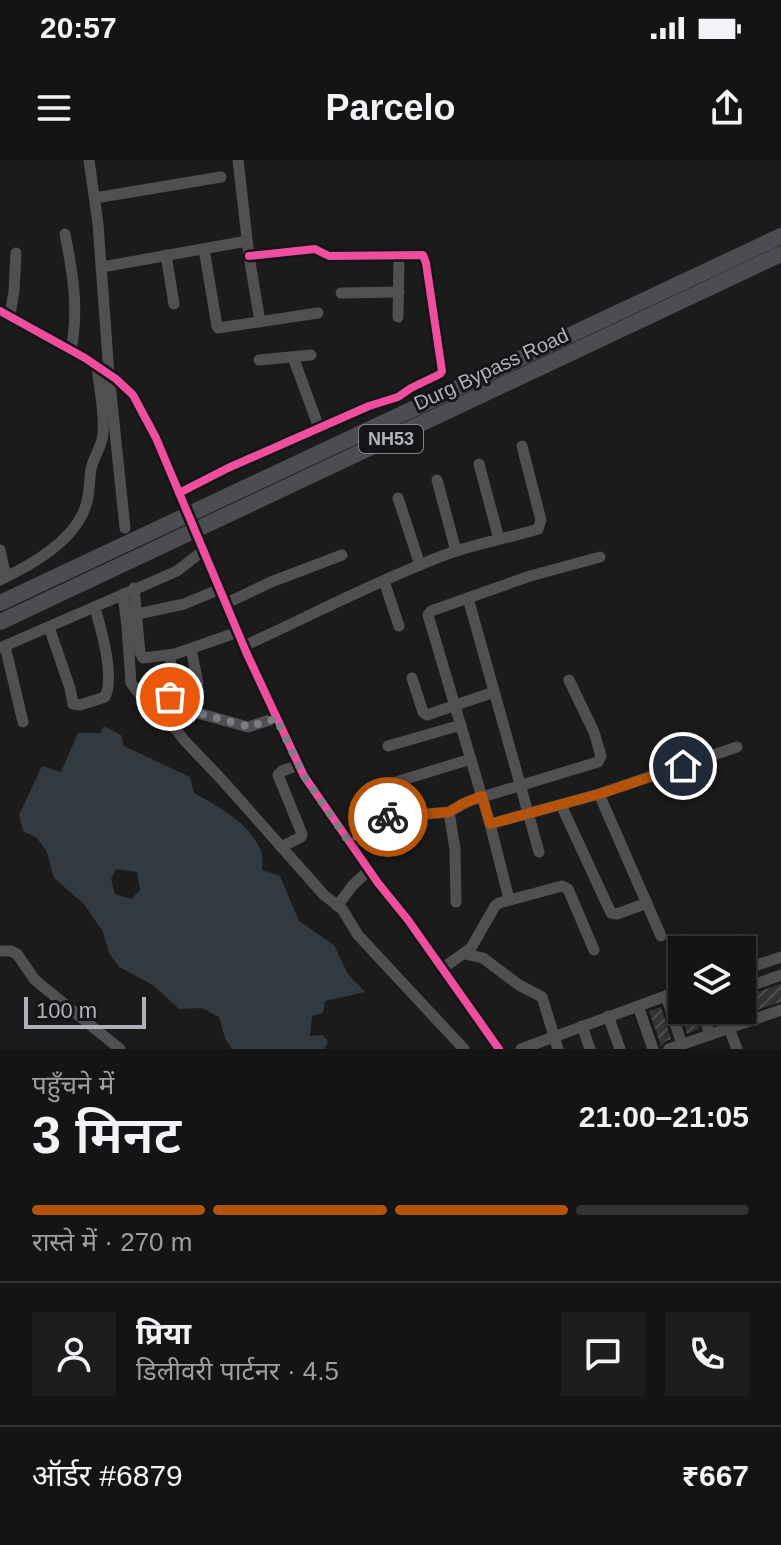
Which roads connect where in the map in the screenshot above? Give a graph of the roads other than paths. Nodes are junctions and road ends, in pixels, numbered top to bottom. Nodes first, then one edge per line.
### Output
1 (89, 160) edge
2 (238, 160) edge
3 (221, 177) dead end
4 (95, 198) junction
5 (65, 234) dead end
6 (781, 236) edge
7 (247, 241) junction
8 (204, 249) junction
9 (16, 253) dead end
10 (781, 254) edge
11 (166, 255) junction
12 (399, 255) junction
13 (249, 256) junction
14 (102, 267) junction
15 (399, 292) junction
16 (341, 293) dead end
17 (174, 304) dead end
18 (5, 313) edge
19 (318, 313) dead end
20 (398, 317) dead end
21 (260, 322) junction
22 (71, 350) junction
23 (311, 355) dead end
24 (293, 357) junction
25 (259, 360) dead end
26 (102, 370) junction
27 (319, 428) junction
28 (522, 446) dead end
29 (479, 464) dead end
30 (437, 480) dead end
31 (179, 493) junction
32 (398, 498) dead end
33 (185, 506) dead end
34 (125, 528) dead end
35 (198, 538) dead end
36 (499, 539) junction
37 (0, 550) edge
38 (204, 550) junction
39 (456, 551) junction
40 (342, 555) dead end
41 (600, 557) dead end
42 (420, 565) junction
43 (3, 579) edge
44 (384, 581) junction
45 (220, 589) junction
46 (128, 591) junction
47 (468, 598) junction
48 (0, 603) edge
49 (227, 603) junction
50 (95, 608) junction
51 (132, 615) junction
52 (0, 622) edge
53 (399, 626) dead end
54 (49, 627) junction
55 (238, 632) junction
56 (244, 646) junction
57 (2, 647) edge
58 (191, 649) junction
59 (170, 655) junction
60 (412, 678) dead end
61 (569, 680) dead end
62 (171, 683) junction
63 (494, 692) junction
64 (170, 701) junction
65 (455, 706) junction
66 (276, 718) junction
67 (23, 722) dead end
68 (461, 725) junction
69 (388, 746) dead end
70 (737, 747) dead end
71 (471, 759) junction
72 (298, 765) junction
73 (386, 785) dead end
74 (520, 785) junction
75 (599, 794) junction
76 (482, 796) junction
77 (561, 805) junction
78 (449, 812) junction
79 (528, 813) junction
80 (490, 824) junction
81 (349, 842) junction
82 (281, 847) junction
83 (539, 852) dead end
84 (369, 870) junction
85 (509, 899) junction
86 (456, 902) dead end
87 (647, 903) junction
88 (337, 906) junction
89 (661, 936) dead end
90 (594, 950) dead end
91 (0, 951) edge
92 (465, 954) junction
93 (781, 957) edge
94 (756, 965) edge
95 (443, 968) junction
96 (781, 975) edge
97 (756, 984) edge
98 (666, 996) joint
99 (638, 1006) junction
100 (781, 1010) edge
101 (608, 1016) junction
102 (732, 1024) edge
103 (582, 1026) junction
104 (732, 1027) junction
105 (553, 1037) junction
106 (705, 1040) edge
107 (682, 1044) junction
108 (525, 1048) edge
109 (120, 1049) edge
110 (464, 1049) edge
111 (499, 1049) edge
112 (558, 1049) edge
113 (590, 1049) edge
114 (620, 1049) edge
115 (653, 1049) edge
116 (669, 1049) edge
117 (737, 1049) edge

1 - 4 street
2 - 7 street
3 - 4 street
4 - 14 street
5 - 22 street
6 - 48 highway, Durg Bypass Road / NH53
7 - 8 street
7 - 13 street
8 - 11 street
8 - 21 street
9 - 18 street
10 - 52 highway, Durg Bypass Road / NH53
11 - 14 street
11 - 17 street
12 - 13 street
12 - 15 street
12 - 27 street
13 - 21 street
14 - 26 street
15 - 16 street
15 - 20 street
18 - 22 street
19 - 21 street
22 - 26 street
23 - 24 street
24 - 25 street
24 - 27 street
26 - 31 street
26 - 34 street
26 - 43 street
27 - 31 street
28 - 36 street
29 - 36 street
30 - 39 street
31 - 33 street
32 - 42 street
35 - 38 street
36 - 39 street
37 - 43 street
38 - 45 street
38 - 46 street
39 - 42 street
40 - 49 street
41 - 47 street
42 - 44 street
44 - 53 street
44 - 56 street
45 - 49 street
45 - 51 street
46 - 50 street
46 - 51 street
47 - 63 street
47 - 65 street
49 - 55 street
50 - 54 street
50 - 54 street
51 - 59 street
51 - 64 street
54 - 57 street
55 - 56 street
55 - 58 street
56 - 66 street
57 - 67 street
58 - 59 street
58 - 62 street
59 - 62 street
60 - 65 street
61 - 74 street
62 - 64 street
63 - 65 street
63 - 74 street
64 - 66 street
64 - 82 street
65 - 68 street
66 - 72 street
68 - 69 street
68 - 71 street
70 - 75 street
71 - 73 street
71 - 76 street
72 - 81 street
72 - 82 street
74 - 76 street
74 - 79 street
75 - 77 street
75 - 87 street
76 - 78 street
76 - 80 street
77 - 79 street
77 - 87 street
78 - 81 street
78 - 86 street
79 - 80 street
79 - 83 street
80 - 85 street
81 - 84 street
82 - 88 street
84 - 88 street
84 - 95 street
85 - 90 street
85 - 92 street
87 - 89 street
88 - 110 street
91 - 109 street
92 - 95 street
92 - 105 street
93 - 94 street
95 - 111 street
96 - 97 street
98 - 99 street
98 - 107 street
99 - 101 street
99 - 115 street
100 - 104 street
101 - 103 street
101 - 114 street
102 - 104 street
103 - 105 street
103 - 113 street
104 - 106 street
104 - 117 street
105 - 108 street
105 - 112 street
106 - 107 street
107 - 116 street

